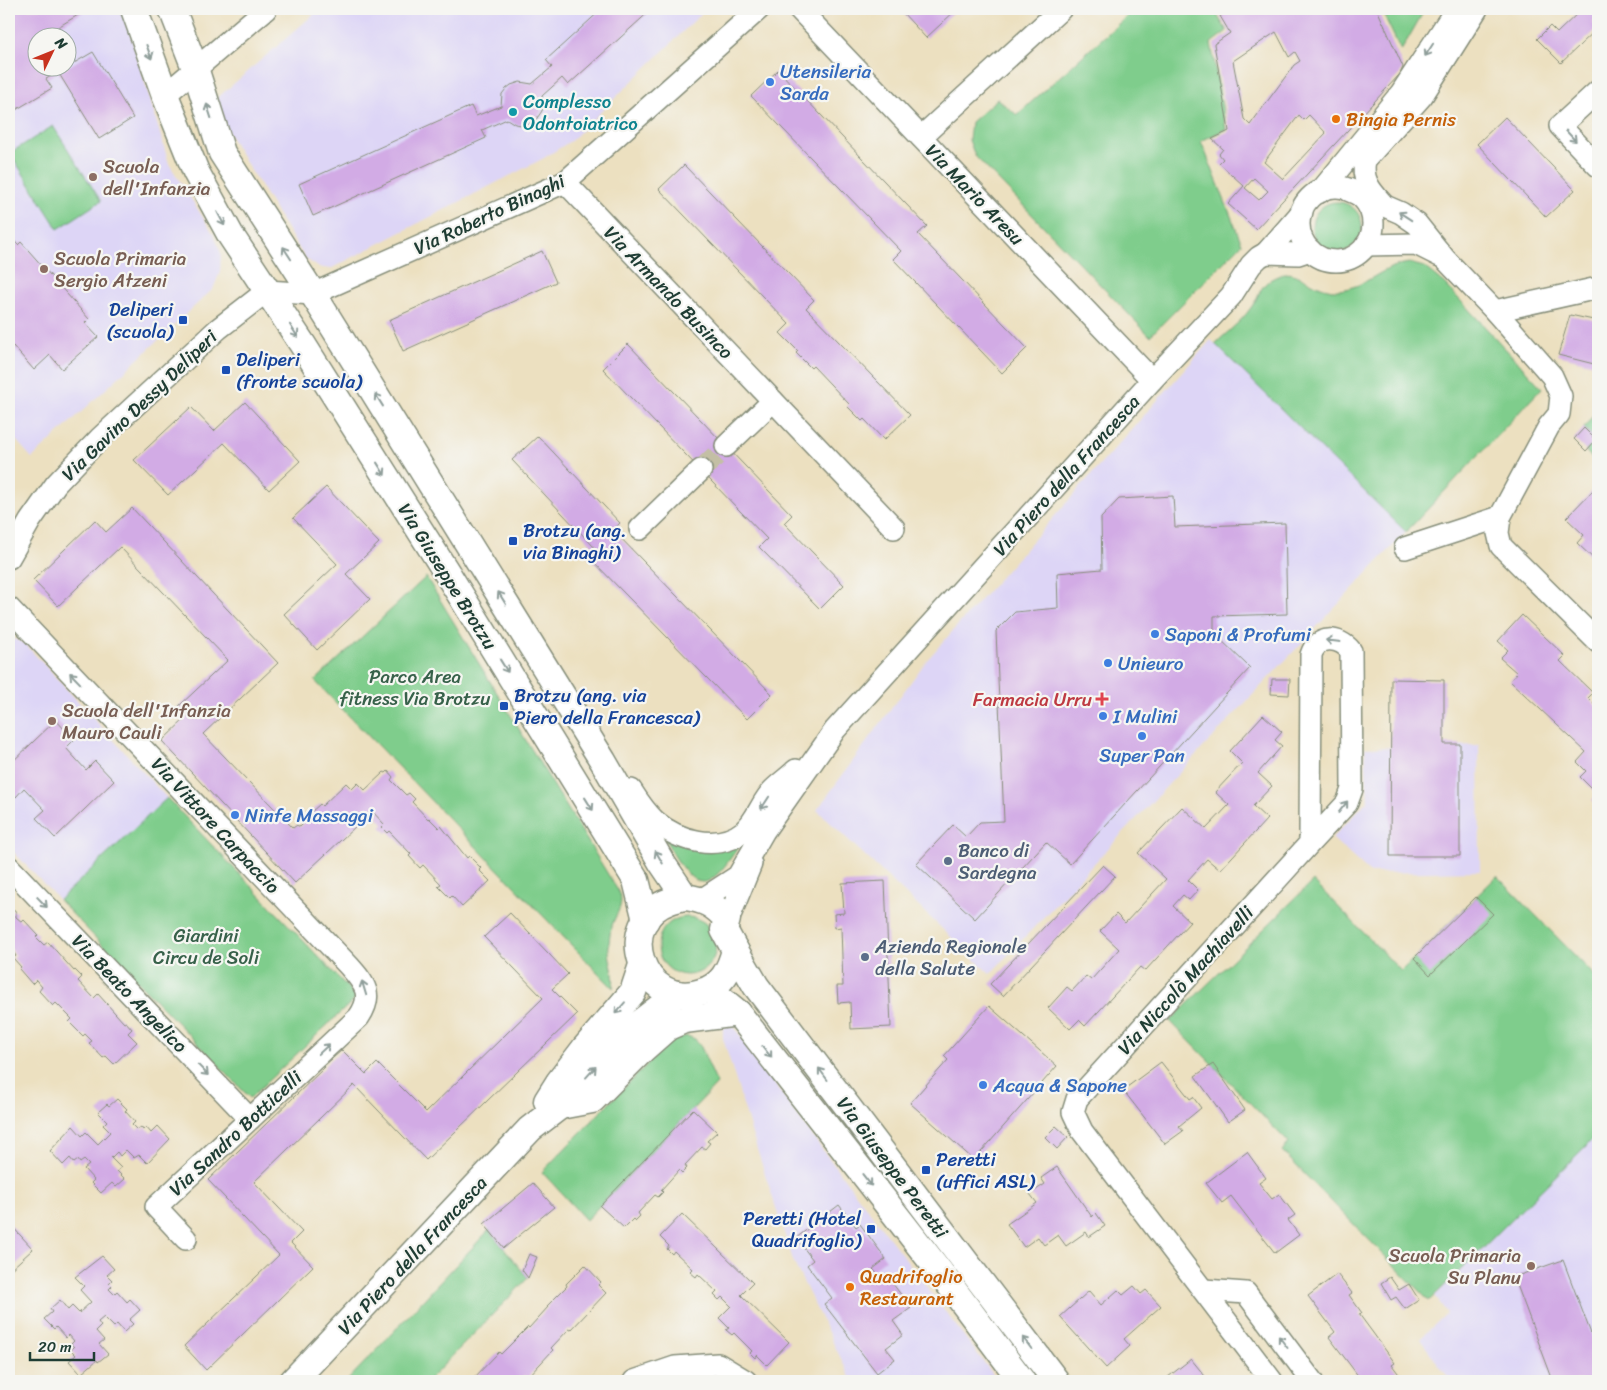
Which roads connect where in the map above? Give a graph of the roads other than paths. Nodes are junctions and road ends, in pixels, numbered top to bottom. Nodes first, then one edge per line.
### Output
1 (134, 9) edge
2 (172, 9) edge
3 (266, 9) edge
4 (759, 9) edge
5 (799, 9) edge
6 (1061, 9) edge
7 (1456, 9) edge
8 (1477, 9) edge
9 (195, 68) junction
10 (1598, 91) edge
11 (165, 95) junction
12 (921, 137) junction
13 (1598, 166) edge
14 (565, 182) junction
15 (1348, 190) junction
16 (1320, 192) junction
17 (1384, 205) junction
18 (1302, 212) junction
19 (1366, 246) junction
20 (1310, 250) junction
21 (1266, 253) junction
22 (1444, 259) junction
23 (1598, 288) edge
24 (267, 291) junction
25 (314, 294) junction
26 (1494, 311) junction
27 (1152, 380) junction
28 (773, 401) junction
29 (726, 446) tunnel mouth
30 (700, 470) tunnel mouth
31 (1500, 517) junction
32 (894, 528) dead end
33 (640, 529) dead end
34 (1406, 548) dead end
35 (9, 558) edge
36 (9, 608) edge
37 (1598, 642) edge
38 (834, 730) junction
39 (603, 761) junction
40 (764, 831) junction
41 (714, 843) joint
42 (1310, 843) junction
43 (9, 867) edge
44 (693, 898) junction
45 (646, 920) junction
46 (730, 940) junction
47 (642, 965) junction
48 (710, 990) junction
49 (677, 994) junction
50 (738, 1013) junction
51 (346, 1029) joint
52 (560, 1106) junction
53 (250, 1119) junction
54 (530, 1129) junction
55 (186, 1239) dead end
56 (1204, 1290) junction
57 (293, 1381) edge
58 (634, 1381) edge
59 (746, 1381) edge
60 (1022, 1381) edge
61 (1056, 1381) edge
62 (1272, 1381) edge
63 (1312, 1381) edge

1 -> 11 street, Via Giuseppe Brotzu
2 - 9 street, Via Giuseppe Brotzu
3 - 9 street
4 - 14 street, Via Roberto Binaghi
5 - 12 street, Via Mario Aresu
6 - 12 street
7 -> 16 street
8 - 17 street
9 - 11 street
25 -> 9 street, Via Giuseppe Brotzu
10 -> 13 street
11 -> 24 street, Via Giuseppe Brotzu
12 - 27 street, Via Mario Aresu
14 - 25 street, Via Roberto Binaghi
14 - 28 street, Via Armando Businco
15 - 16 street
15 - 17 street
15 - 19 street
16 - 18 street
22 -> 17 street
18 - 20 street
18 - 21 street, Via Piero della Francesca
19 - 20 street
19 - 22 street
20 - 21 street
21 - 27 street, Via Piero della Francesca
22 - 26 street
23 - 26 street
24 - 25 street
24 - 35 street, Via Gavino Dessy Deliperi
24 -> 45 street, Via Giuseppe Brotzu
39 -> 25 street, Via Giuseppe Brotzu
26 - 31 street
27 - 38 street, Via Piero della Francesca
28 - 29 street
28 - 32 street, Via Armando Businco
30 - 33 street
31 - 34 street
31 - 37 street
51 -> 36 street, Via Vittore Carpaccio
38 - 40 street, Via Piero della Francesca
38 -> 41 street, Via Piero della Francesca
39 - 41 street, Via Giuseppe Brotzu
44 -> 39 street, Via Giuseppe Brotzu
40 - 44 street, Via Piero della Francesca
40 - 46 street, Via Piero della Francesca
42 -> 42 street, Via Niccolò Machiavelli
42 - 56 street, Via Niccolò Machiavelli
43 -> 53 street, Via Beato Angelico
44 - 45 street
44 - 46 street
45 - 47 street
46 - 48 street
61 -> 46 street, Via Giuseppe Peretti
47 - 49 street
47 -> 54 street, Via Piero della Francesca
48 - 49 street
48 - 50 street, Via Giuseppe Peretti
52 -> 49 street, Via Piero della Francesca
50 - 52 street
50 -> 60 street, Via Giuseppe Peretti
53 -> 51 street, Via Sandro Botticelli
52 - 54 street, Via Piero della Francesca
53 - 55 street, Via Sandro Botticelli
54 - 57 street, Via Piero della Francesca
56 - 62 street, Via Niccolò Machiavelli
63 -> 56 street
58 - 59 street

